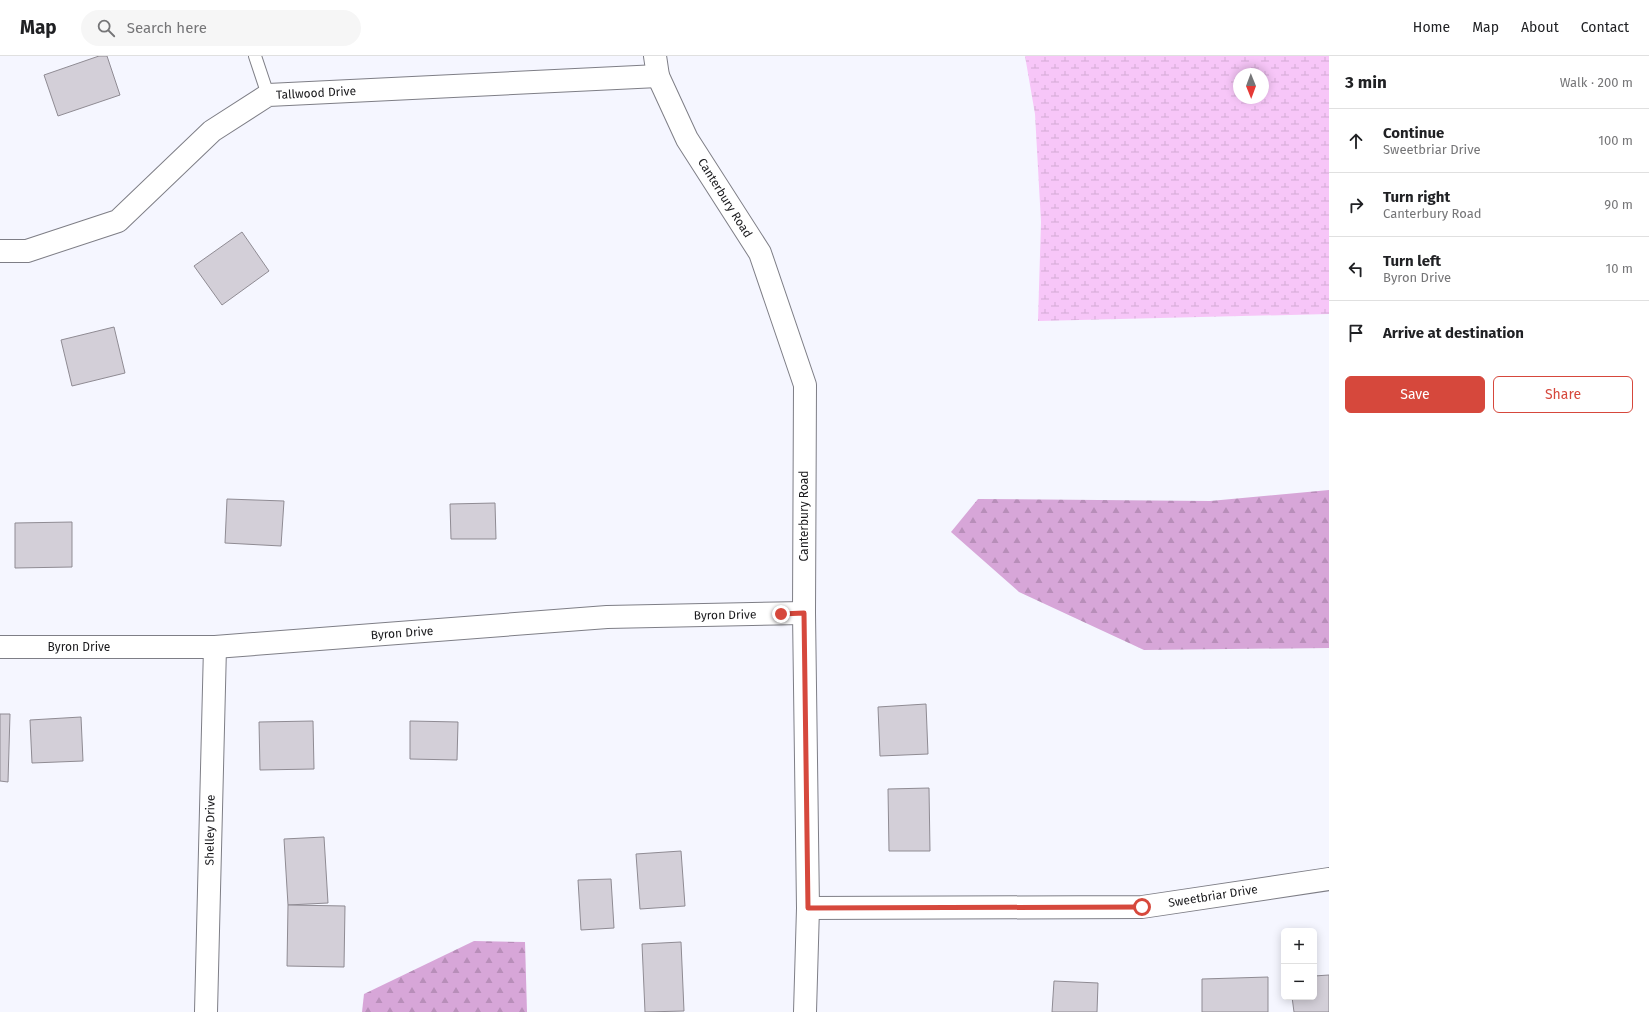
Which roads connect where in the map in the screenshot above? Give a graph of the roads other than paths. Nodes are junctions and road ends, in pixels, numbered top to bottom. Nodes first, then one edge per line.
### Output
1 (255, 56) edge
2 (657, 66) edge
3 (268, 95) junction
4 (0, 251) edge
5 (804, 613) junction
6 (0, 647) edge
7 (214, 647) junction
8 (1329, 879) edge
9 (808, 908) junction
10 (206, 1012) edge
11 (805, 1012) edge

1 - 3 lane
2 - 3 street, Tallwood Drive
2 - 5 street, Canterbury Road
3 - 4 street, Tallwood Drive
5 - 7 street, Byron Drive
5 - 9 street, Canterbury Road
6 - 7 street, Byron Drive
7 - 10 street, Shelley Drive
8 - 9 street, Sweetbriar Drive
9 - 11 street, Canterbury Road

